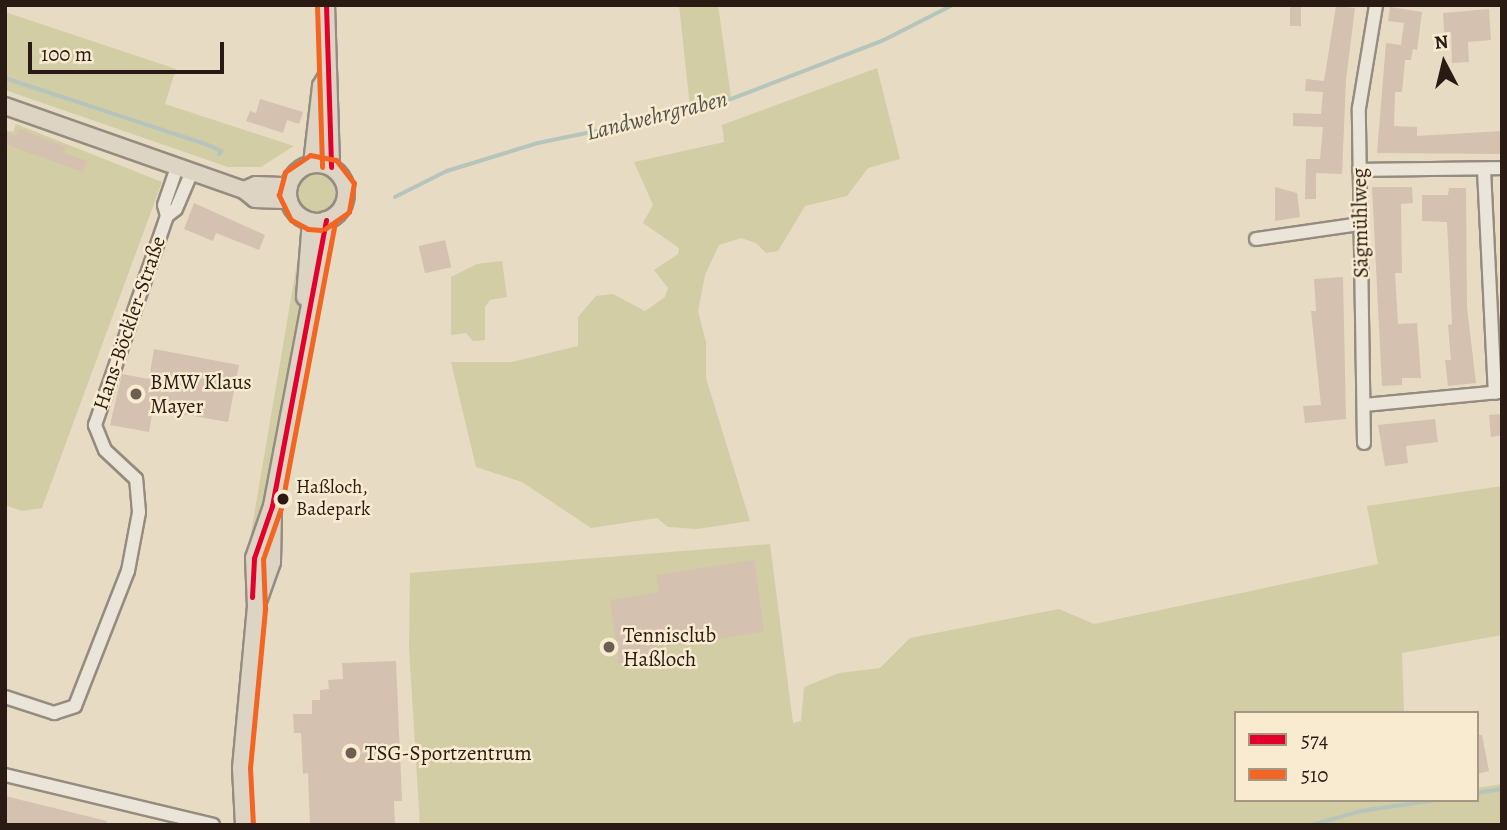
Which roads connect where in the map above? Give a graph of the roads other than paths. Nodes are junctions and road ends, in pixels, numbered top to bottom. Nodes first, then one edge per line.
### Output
1 (326, 5) edge
2 (1376, 5) edge
3 (327, 76) junction
4 (5, 106) edge
5 (312, 164) junction
6 (331, 167) junction
7 (1502, 168) edge
8 (184, 170) junction
9 (1359, 170) junction
10 (1484, 170) junction
11 (289, 193) junction
12 (318, 220) junction
13 (1360, 224) junction
14 (1256, 239) dead end
15 (1498, 392) edge
16 (1365, 405) junction
17 (1364, 443) dead end
18 (5, 697) edge
19 (5, 775) edge
20 (213, 825) edge
21 (244, 825) edge

1 - 3 main road
2 - 9 street, Sägmühlweg
3 - 5 main road
3 - 6 main road
4 - 8 main road
5 - 6 main road
5 - 11 main road
6 - 12 main road
7 - 10 street
8 - 11 main road
8 - 18 street, Hans-Böckler-Straße
9 - 10 street
9 - 13 street, Sägmühlweg
10 - 15 street
11 - 12 main road
12 - 21 main road
13 - 14 street
13 - 16 street, Sägmühlweg
15 - 16 street
16 - 17 street, Sägmühlweg
19 - 20 street

